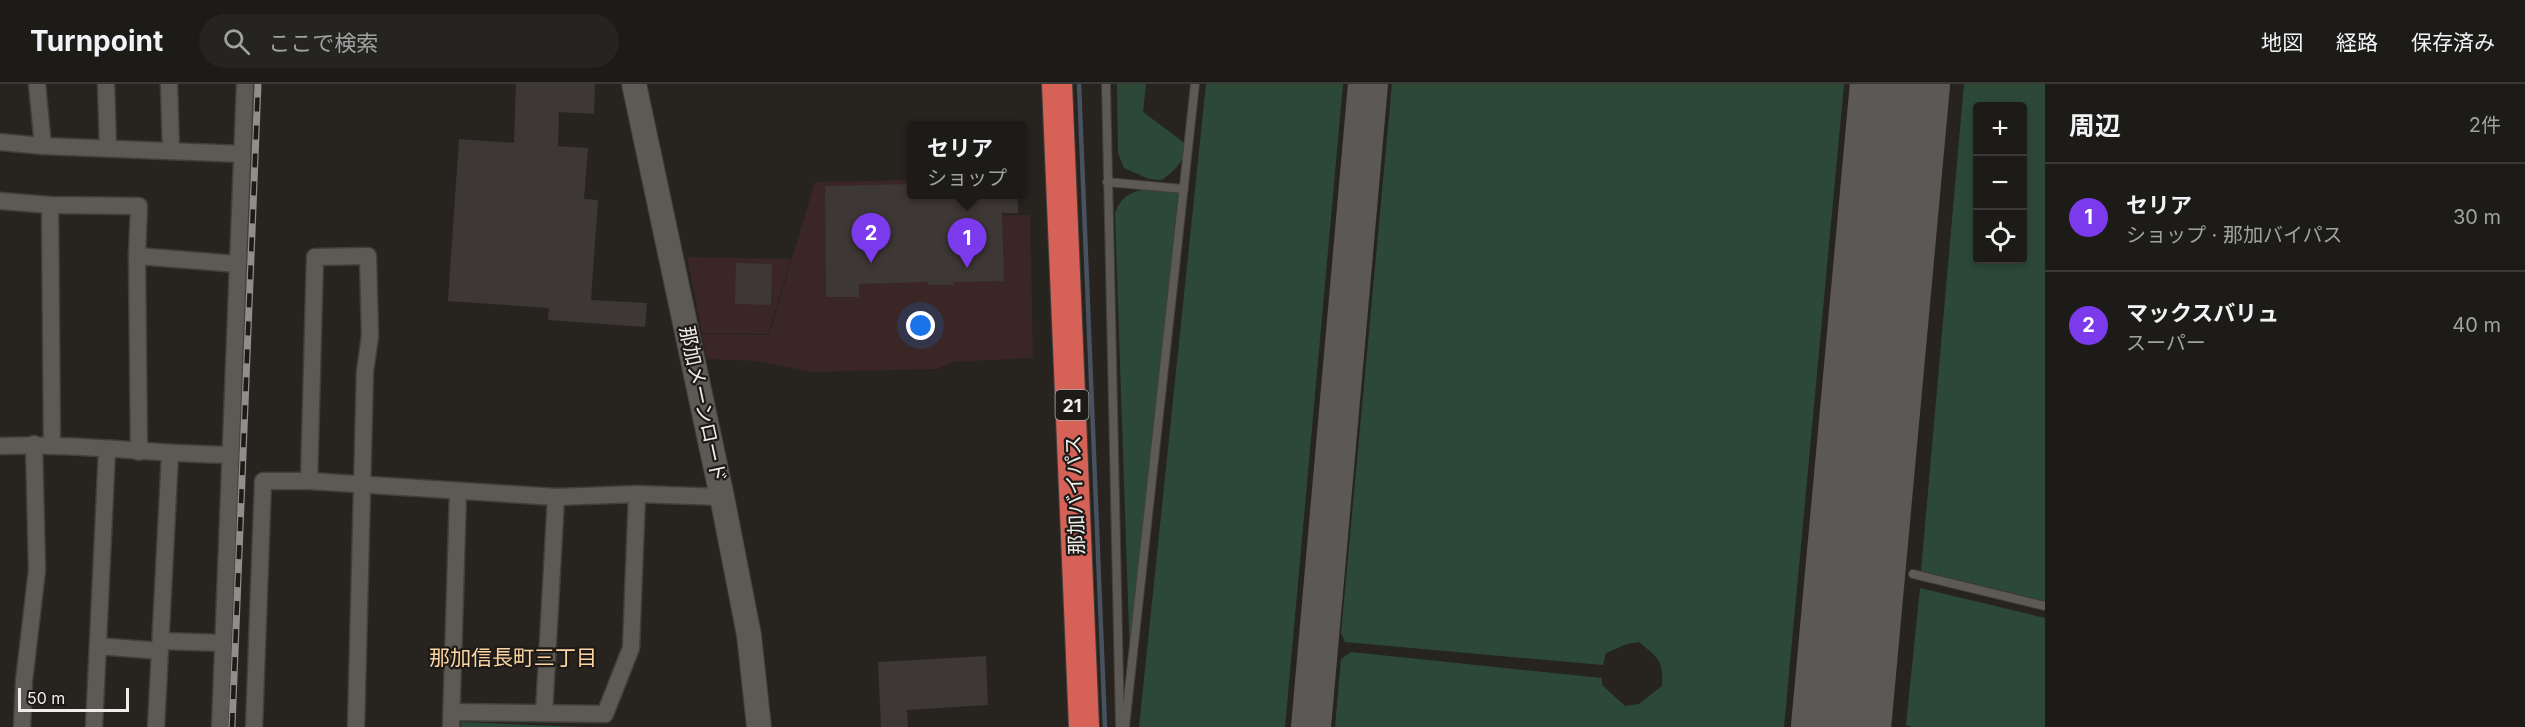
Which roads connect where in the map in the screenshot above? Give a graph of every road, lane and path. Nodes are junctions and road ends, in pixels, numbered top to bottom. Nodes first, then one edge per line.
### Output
1 (37, 84) edge
2 (106, 84) edge
3 (170, 84) edge
4 (245, 84) edge
5 (634, 84) edge
6 (1038, 84) edge
7 (1057, 84) edge
8 (1106, 84) edge
9 (1195, 84) edge
10 (0, 142) edge
11 (43, 146) junction
12 (108, 148) junction
13 (171, 151) junction
14 (242, 154) junction
15 (1107, 182) junction
16 (1184, 189) junction
17 (0, 201) edge
18 (50, 205) junction
19 (137, 256) junction
20 (238, 264) junction
21 (34, 444) junction
22 (0, 446) edge
23 (52, 446) junction
24 (107, 450) junction
25 (139, 452) junction
26 (170, 454) junction
27 (229, 455) junction
28 (309, 481) junction
29 (363, 485) junction
30 (458, 492) junction
31 (637, 494) junction
32 (556, 497) junction
33 (722, 497) junction
34 (1913, 574) dead end
35 (2045, 606) edge
36 (223, 643) junction
37 (98, 646) junction
38 (160, 646) junction
39 (544, 713) junction
40 (452, 719) edge
41 (22, 727) edge
42 (94, 727) edge
43 (156, 727) edge
44 (220, 727) edge
45 (254, 727) edge
46 (356, 727) edge
47 (759, 727) edge
48 (1065, 727) edge
49 (1084, 727) edge
50 (1120, 727) edge
51 (1125, 727) edge

1 - 11 street
2 - 12 street
3 - 13 street
4 - 14 street
5 - 33 street, 那加メーンロード
6 - 48 highway, 那加バイパス / 21
7 - 49 highway, 那加バイパス / 21
8 - 15 lane
9 - 16 lane
10 - 11 street
11 - 12 street
12 - 13 street
13 - 14 street
14 - 20 street
15 - 16 lane
15 - 50 lane
16 - 51 lane
17 - 18 street
18 - 19 street
18 - 23 street
19 - 20 street
19 - 25 street
20 - 27 street
21 - 22 street
21 - 23 street
21 - 41 street
23 - 24 street
24 - 25 street
24 - 37 street
25 - 26 street
26 - 27 street
26 - 38 street
27 - 36 street
28 - 29 street
28 - 29 street
28 - 45 street
29 - 30 street
29 - 46 street
30 - 32 street
30 - 40 street
31 - 32 street
31 - 33 street
31 - 39 street
32 - 39 street
33 - 47 street, 那加メーンロード
34 - 35 lane
36 - 38 street
36 - 44 street
37 - 38 street
37 - 42 street
38 - 43 street
39 - 40 street

